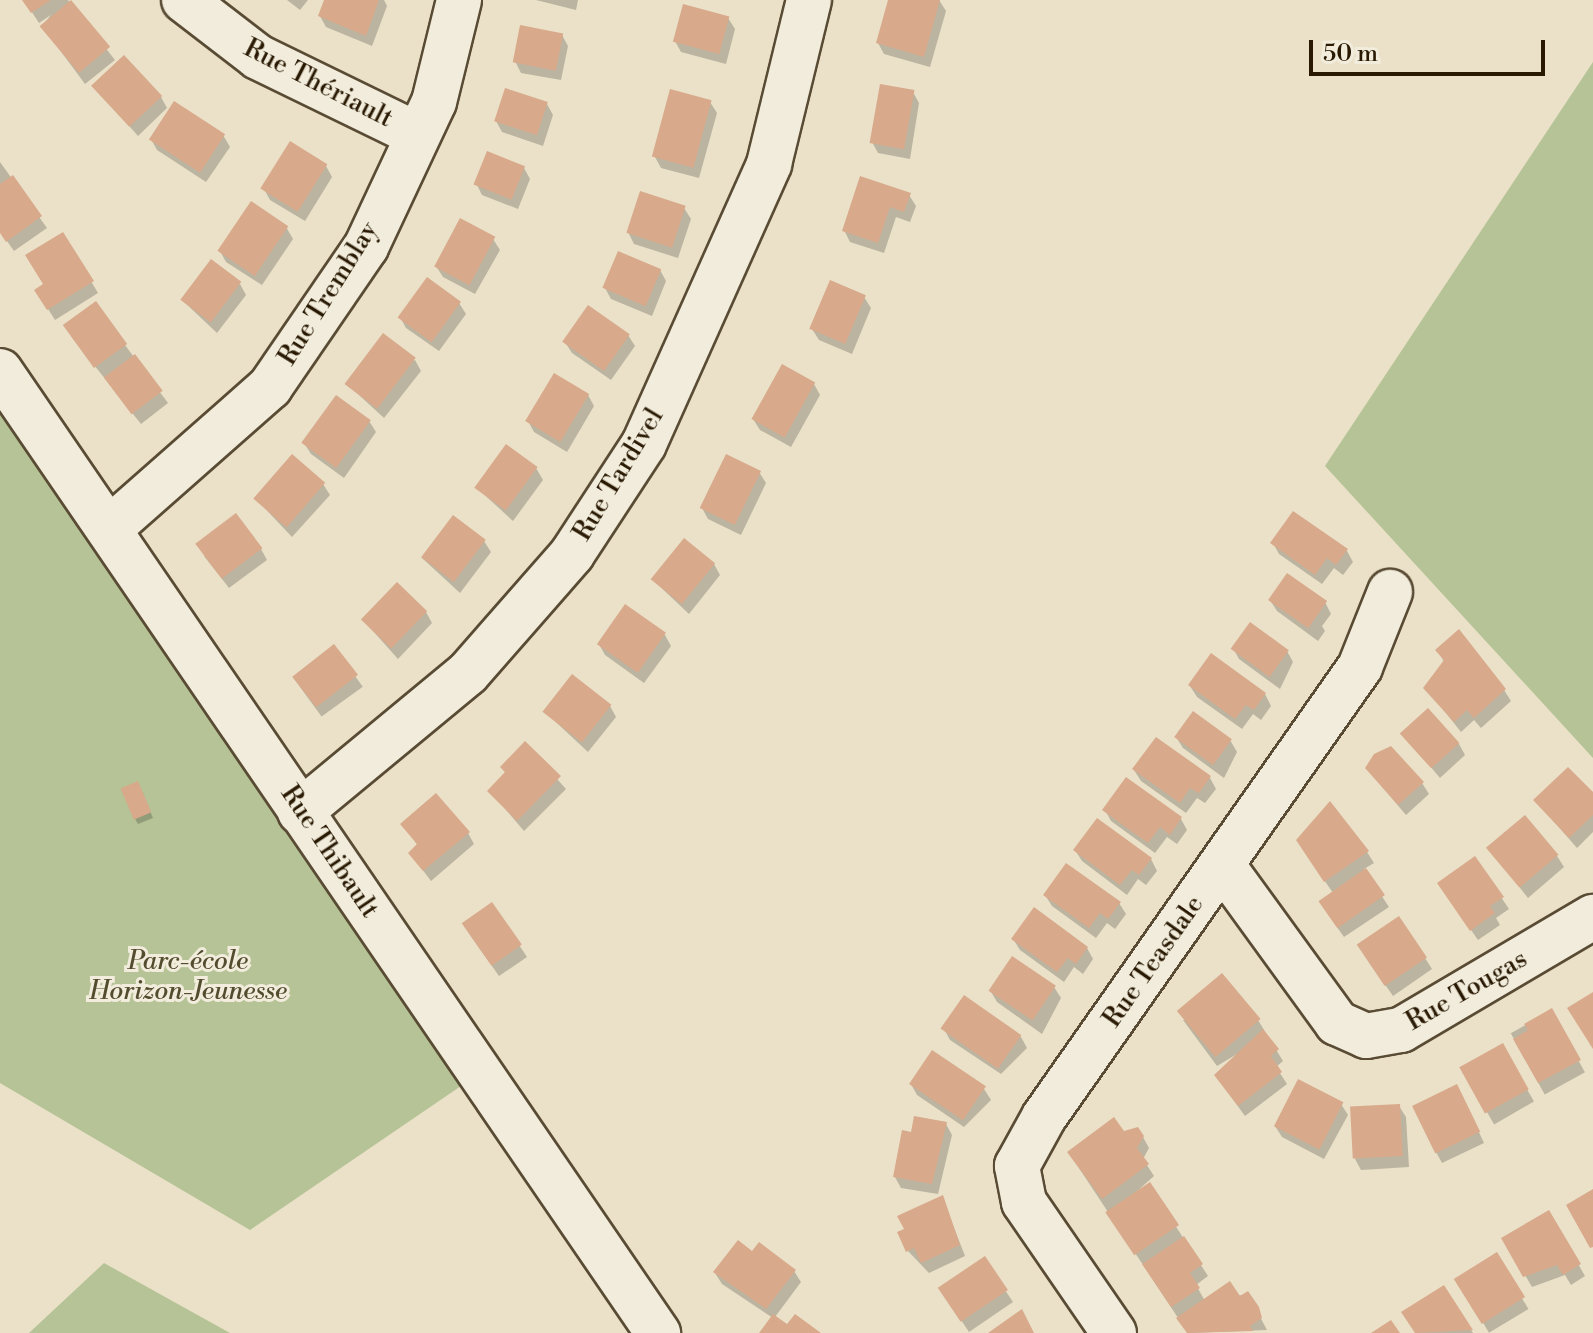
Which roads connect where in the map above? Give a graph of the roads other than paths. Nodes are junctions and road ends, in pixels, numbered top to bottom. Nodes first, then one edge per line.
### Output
1 (184, 0) edge
2 (459, 0) edge
3 (809, 0) edge
4 (416, 134) junction
5 (0, 371) edge
6 (109, 529) junction
7 (1390, 592) dead end
8 (300, 812) junction
9 (1223, 866) junction
10 (1593, 917) edge
11 (658, 1333) edge
12 (1114, 1333) edge

1 - 4 street, Rue Thériault
2 - 4 street, Rue Tremblay
3 - 8 street, Rue Tardivel
4 - 6 street, Rue Tremblay
5 - 6 street, Rue Thibault
6 - 8 street, Rue Thibault
7 - 9 street, Rue Teasdale
8 - 11 street, Rue Thibault
9 - 10 street, Rue Tougas
9 - 12 street, Rue Teasdale

